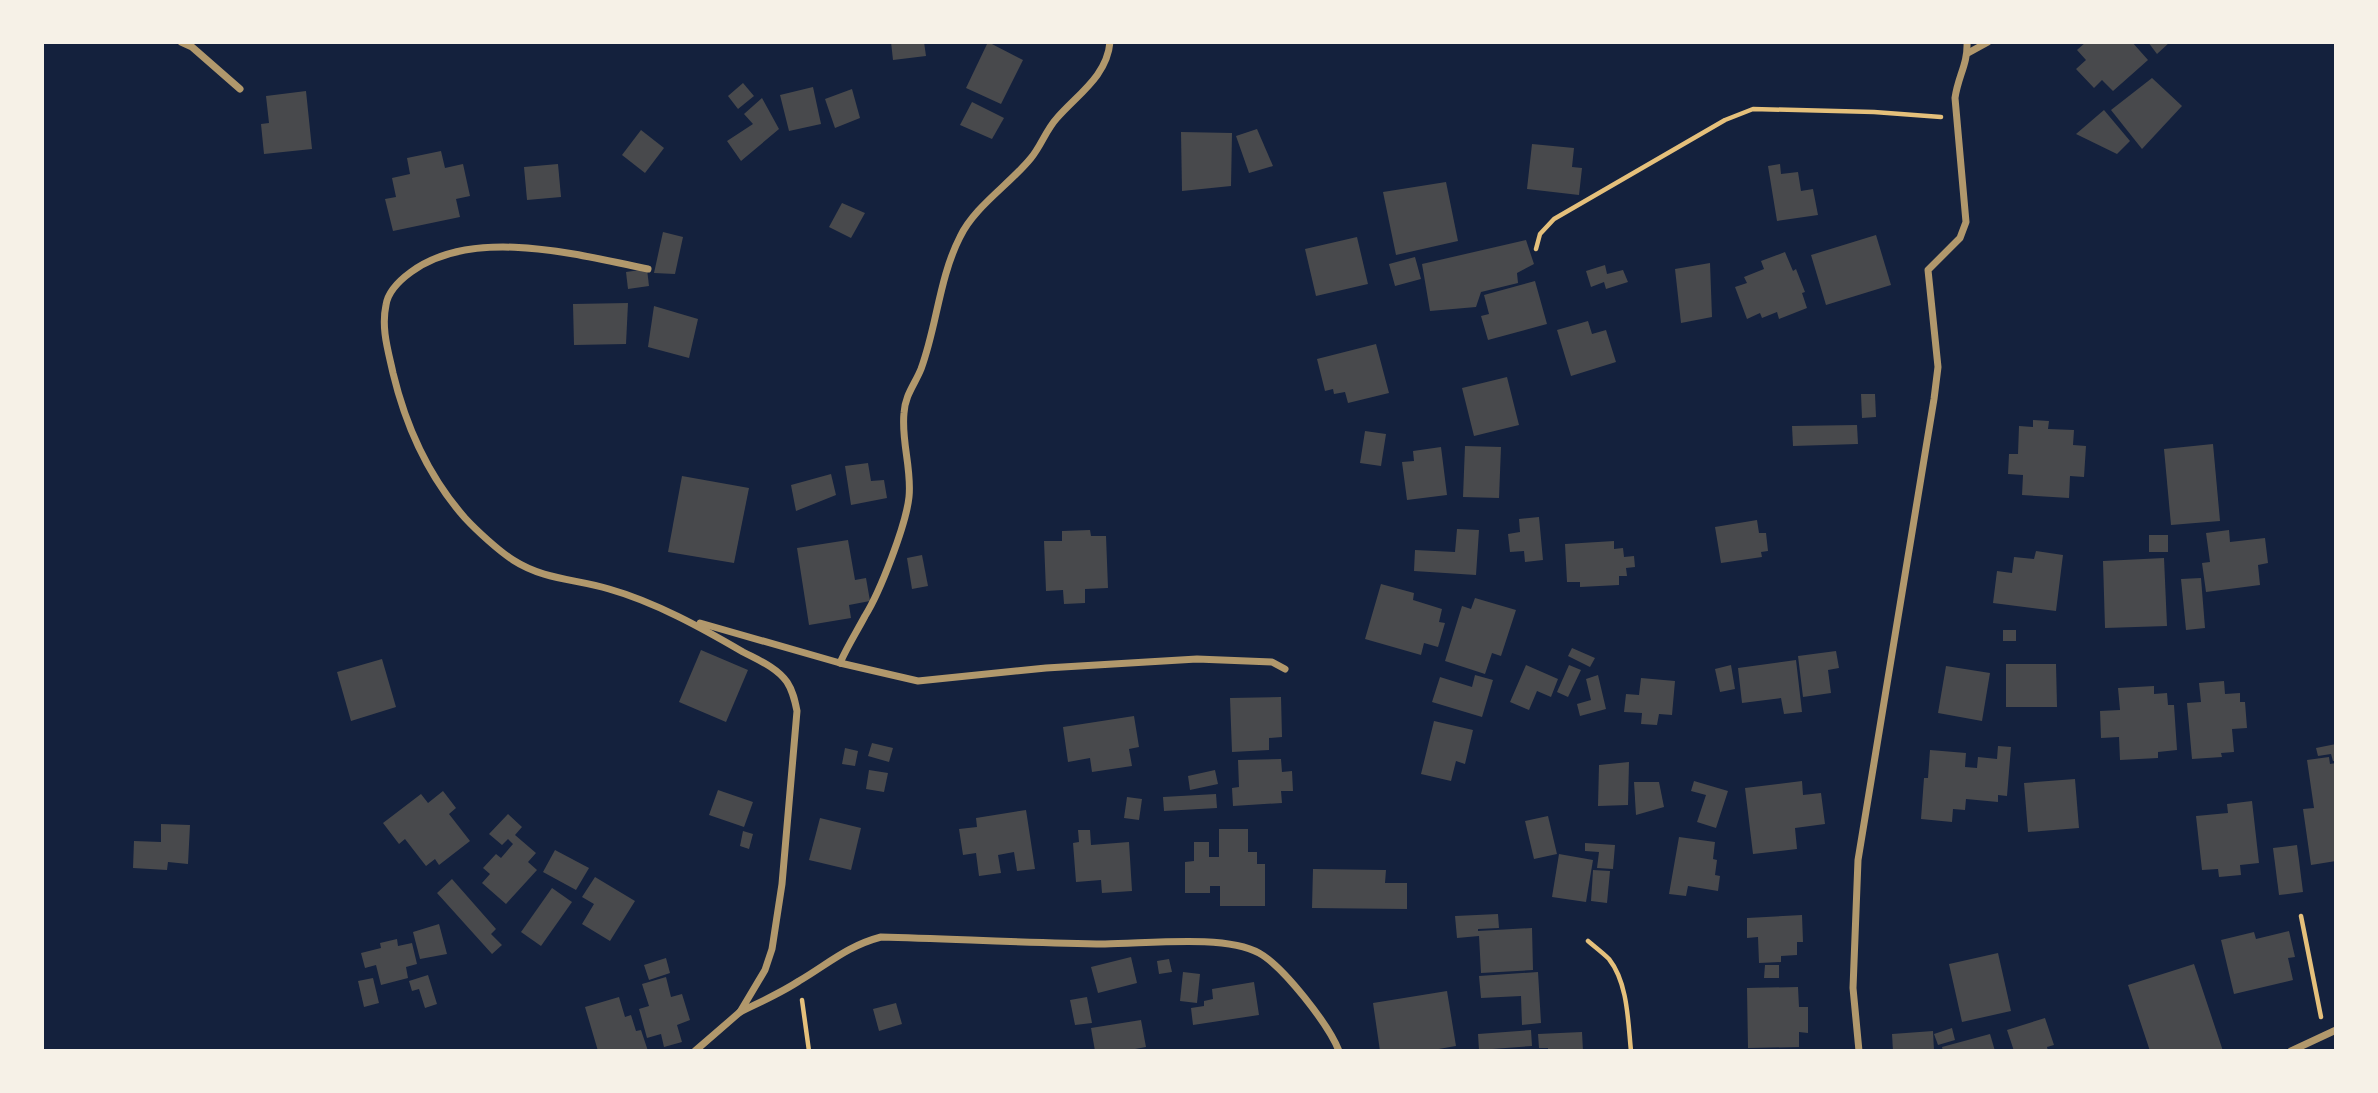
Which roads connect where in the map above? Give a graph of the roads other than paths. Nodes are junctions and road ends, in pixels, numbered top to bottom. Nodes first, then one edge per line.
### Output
1 (181, 42) edge
2 (1110, 42) edge
3 (1967, 42) edge
4 (1988, 42) edge
5 (1968, 54) junction
6 (240, 89) dead end
7 (648, 269) dead end
8 (682, 619) junction
9 (840, 663) junction
10 (1285, 669) dead end
11 (740, 1012) junction
12 (2336, 1030) edge
13 (695, 1051) edge
14 (1339, 1051) edge
15 (1859, 1051) edge
16 (2291, 1051) edge

1 - 6 street
2 - 9 street
3 - 5 street
4 - 5 street
5 - 15 street
7 - 8 street
8 - 9 street
8 - 11 street
9 - 10 street
11 - 13 street
11 - 14 street
12 - 16 street

